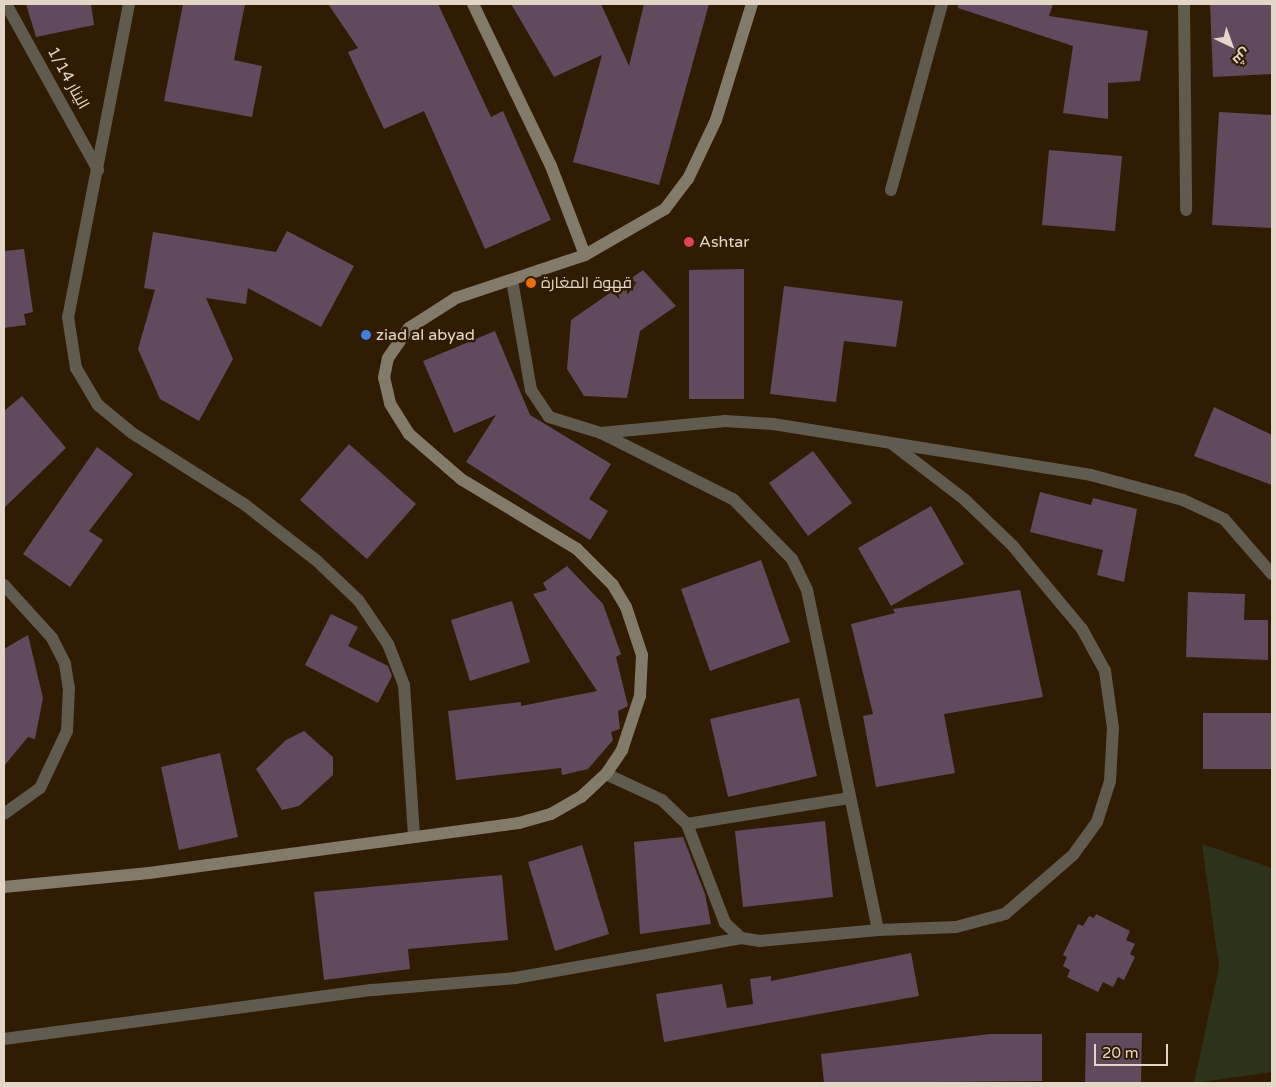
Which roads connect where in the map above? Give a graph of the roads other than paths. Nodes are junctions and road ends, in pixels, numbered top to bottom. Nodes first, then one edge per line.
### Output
1 (6, 4) edge
2 (129, 4) edge
3 (473, 4) edge
4 (752, 4) edge
5 (942, 4) edge
6 (1184, 4) edge
7 (98, 170) junction
8 (891, 190) dead end
9 (1186, 210) dead end
10 (585, 255) junction
11 (512, 280) junction
12 (601, 433) junction
13 (891, 443) junction
14 (1272, 574) edge
15 (4, 584) edge
16 (606, 774) junction
17 (850, 798) junction
18 (4, 814) edge
19 (687, 824) junction
20 (414, 836) junction
21 (4, 887) edge
22 (878, 930) junction
23 (740, 938) junction
24 (4, 1039) edge

1 - 7 street, الينار 1/14
2 - 7 street
3 - 10 main road
4 - 10 main road
5 - 8 street
6 - 9 street
7 - 20 street
10 - 11 main road
11 - 12 street
11 - 16 main road
12 - 13 street
12 - 17 street
13 - 14 street
13 - 22 street
15 - 18 street
16 - 19 street
16 - 20 main road
17 - 19 street
17 - 22 street
19 - 23 street
20 - 21 main road
22 - 23 street
23 - 24 street

